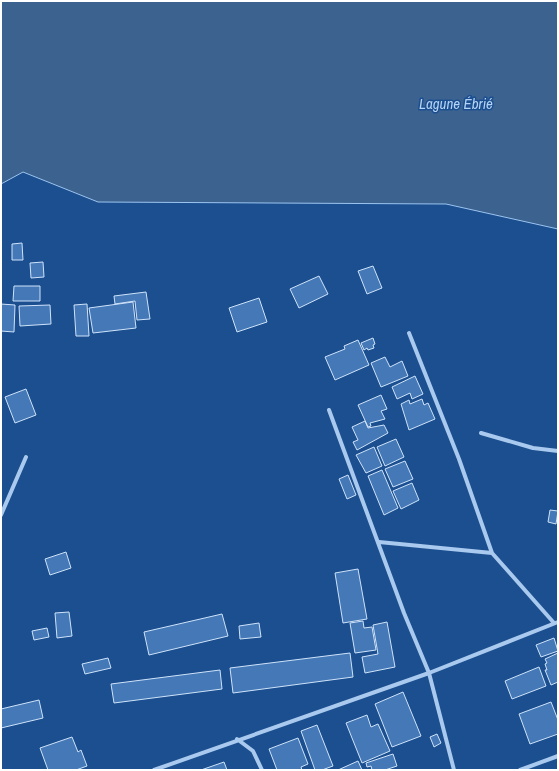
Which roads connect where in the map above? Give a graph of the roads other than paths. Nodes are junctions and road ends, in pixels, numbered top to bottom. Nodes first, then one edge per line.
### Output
1 (409, 333) dead end
2 (329, 410) dead end
3 (481, 433) dead end
4 (558, 451) edge
5 (26, 457) dead end
6 (1, 515) edge
7 (379, 542) junction
8 (492, 553) junction
9 (556, 622) edge
10 (428, 673) junction
11 (237, 740) junction
12 (558, 756) edge
13 (154, 770) edge
14 (262, 770) edge
15 (454, 770) edge
16 (520, 770) edge

1 - 8 street
2 - 7 street
3 - 4 street
5 - 6 street
7 - 8 street
7 - 10 street
8 - 9 street
9 - 10 street
10 - 11 street
10 - 15 street
11 - 13 street
11 - 14 street
12 - 16 street

